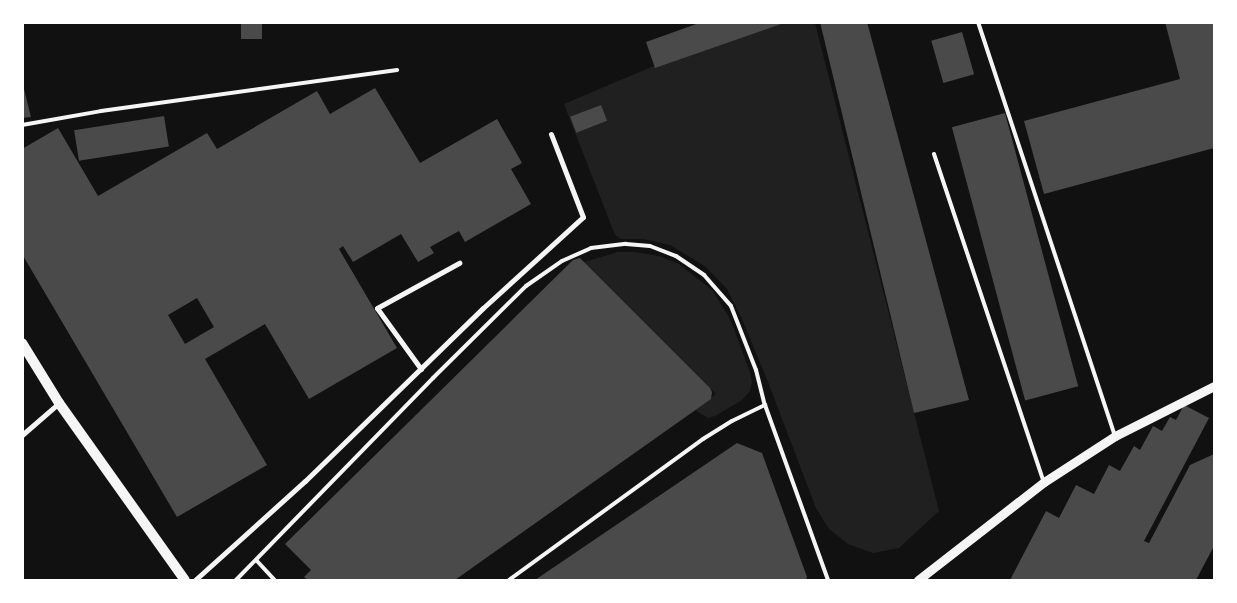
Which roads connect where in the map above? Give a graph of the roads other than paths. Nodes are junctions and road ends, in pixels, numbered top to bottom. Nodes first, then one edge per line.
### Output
1 (978, 22) edge
2 (397, 70) dead end
3 (22, 125) edge
4 (551, 134) dead end
5 (934, 154) dead end
6 (459, 263) dead end
7 (22, 343) edge
8 (421, 369) junction
9 (1214, 386) edge
10 (59, 403) junction
11 (765, 404) junction
12 (22, 435) edge
13 (1115, 436) junction
14 (1044, 482) junction
15 (257, 561) junction
16 (185, 580) edge
17 (195, 580) edge
18 (236, 580) edge
19 (275, 580) edge
20 (509, 580) edge
21 (828, 580) edge
22 (918, 580) edge

1 - 13 lane
2 - 3 lane
4 - 8 street
5 - 14 lane
6 - 8 street
7 - 10 main road
8 - 17 street
9 - 13 street
10 - 12 street
10 - 16 main road
11 - 15 lane
11 - 20 lane
11 - 21 lane
13 - 14 street
14 - 22 street
15 - 18 lane
15 - 19 lane

